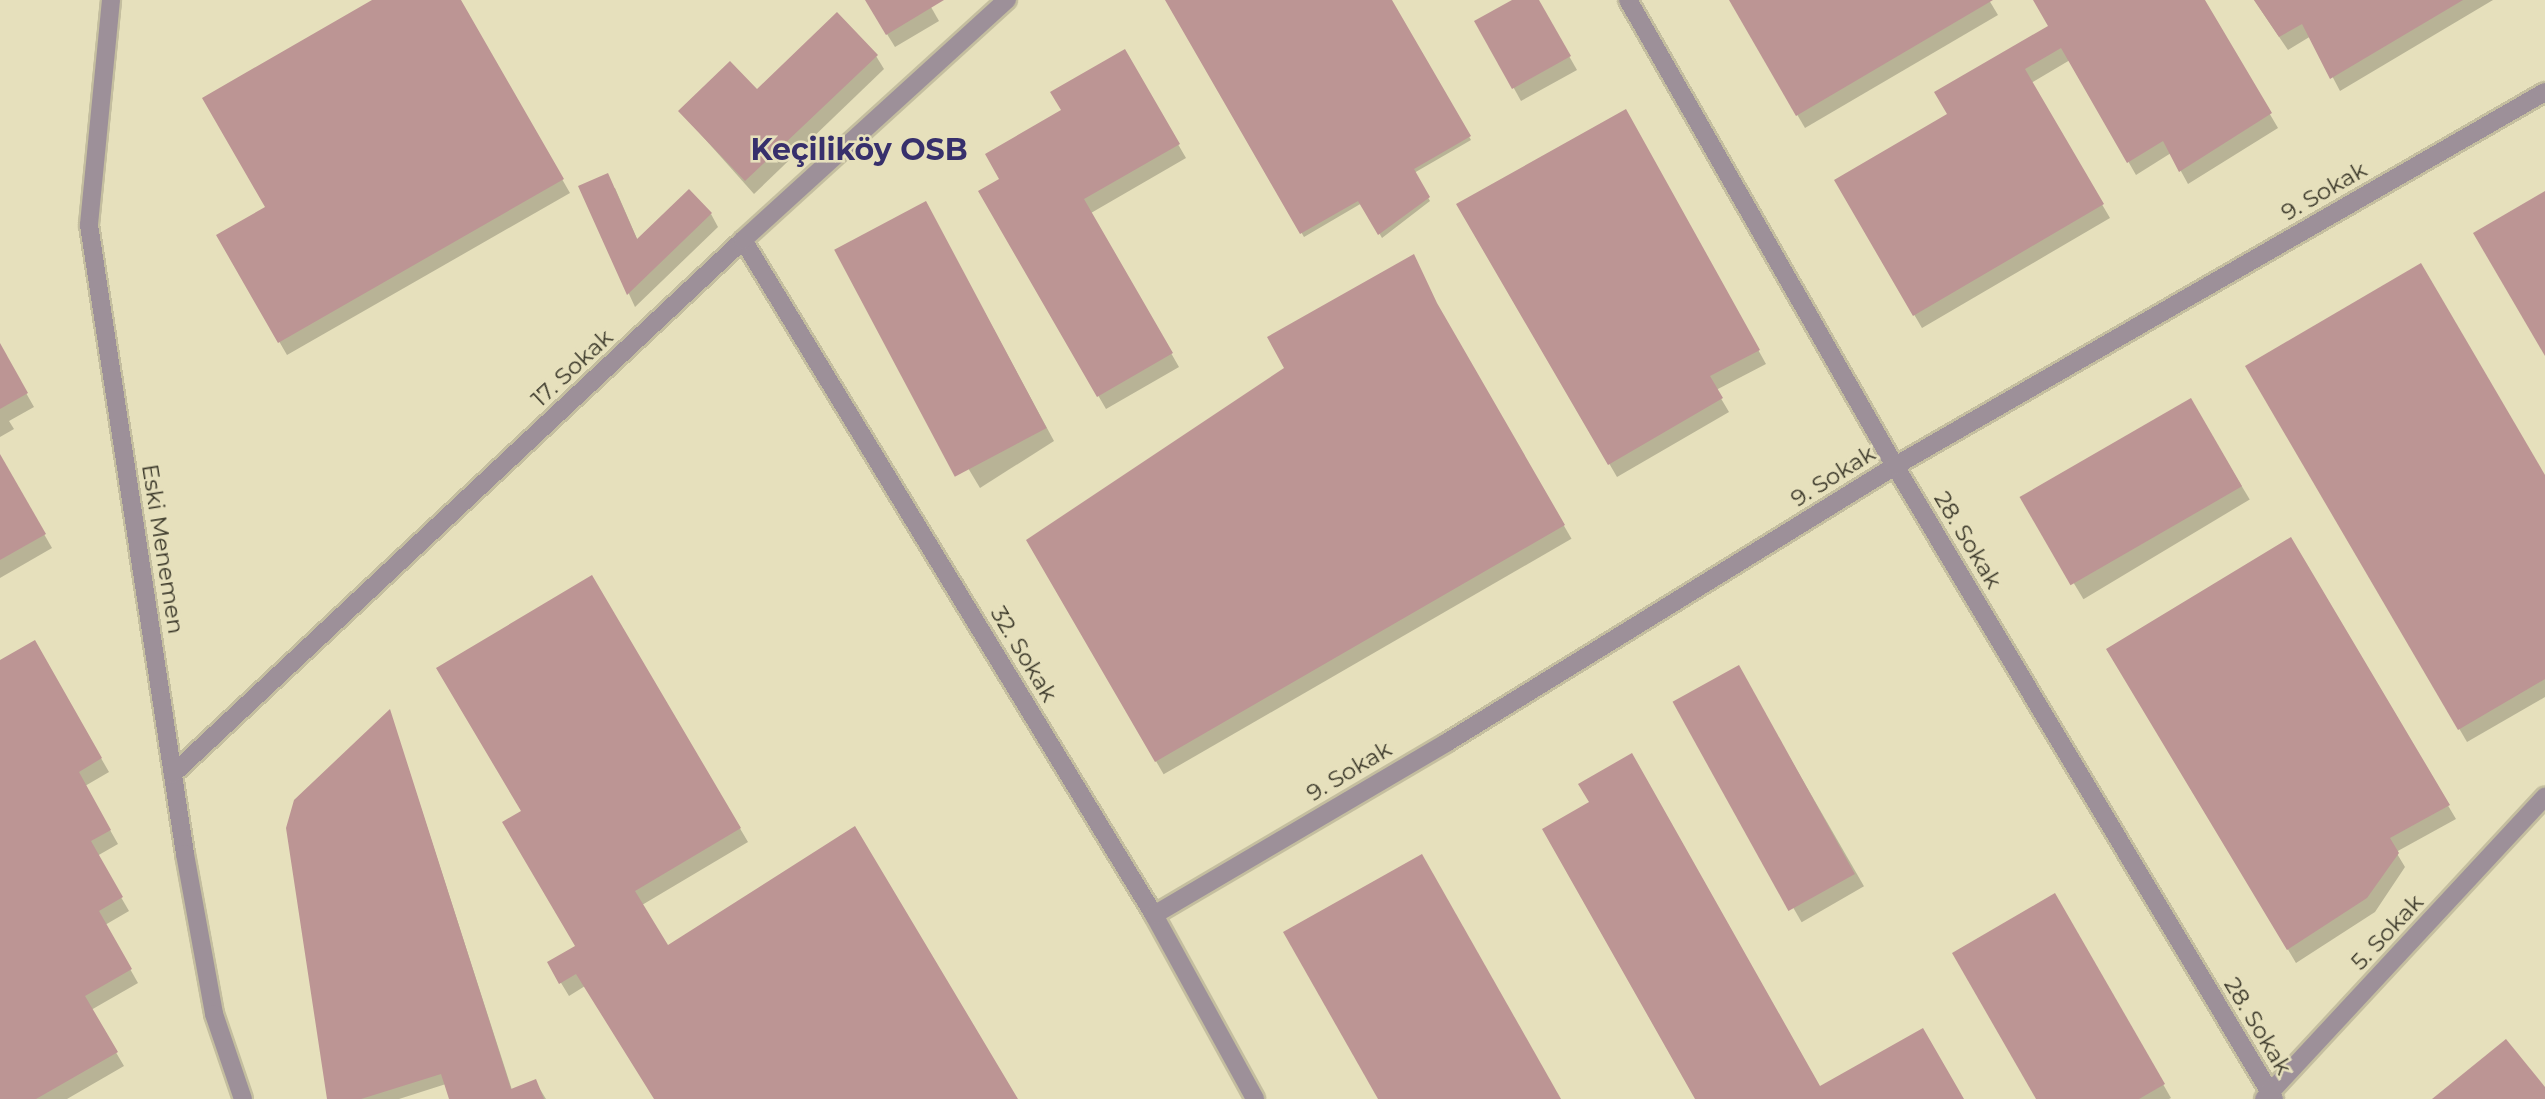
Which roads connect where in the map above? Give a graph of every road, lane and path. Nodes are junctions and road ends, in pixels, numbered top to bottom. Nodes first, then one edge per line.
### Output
1 (111, 0) edge
2 (1007, 0) edge
3 (1628, 0) edge
4 (2545, 92) edge
5 (743, 240) junction
6 (1895, 466) junction
7 (173, 774) junction
8 (2545, 797) edge
9 (1154, 915) junction
10 (2269, 1097) edge
11 (243, 1099) edge
12 (1255, 1099) edge

1 - 7 street, Eski Menemen
2 - 5 street, 17. Sokak
3 - 6 street, 28. Sokak
4 - 6 street, 9. Sokak
5 - 7 street, 17. Sokak
5 - 9 street, 32. Sokak
6 - 9 street, 9. Sokak
6 - 10 street, 28. Sokak
7 - 11 street, Eski Menemen
8 - 10 street, 5. Sokak
9 - 12 street, 32. Sokak

